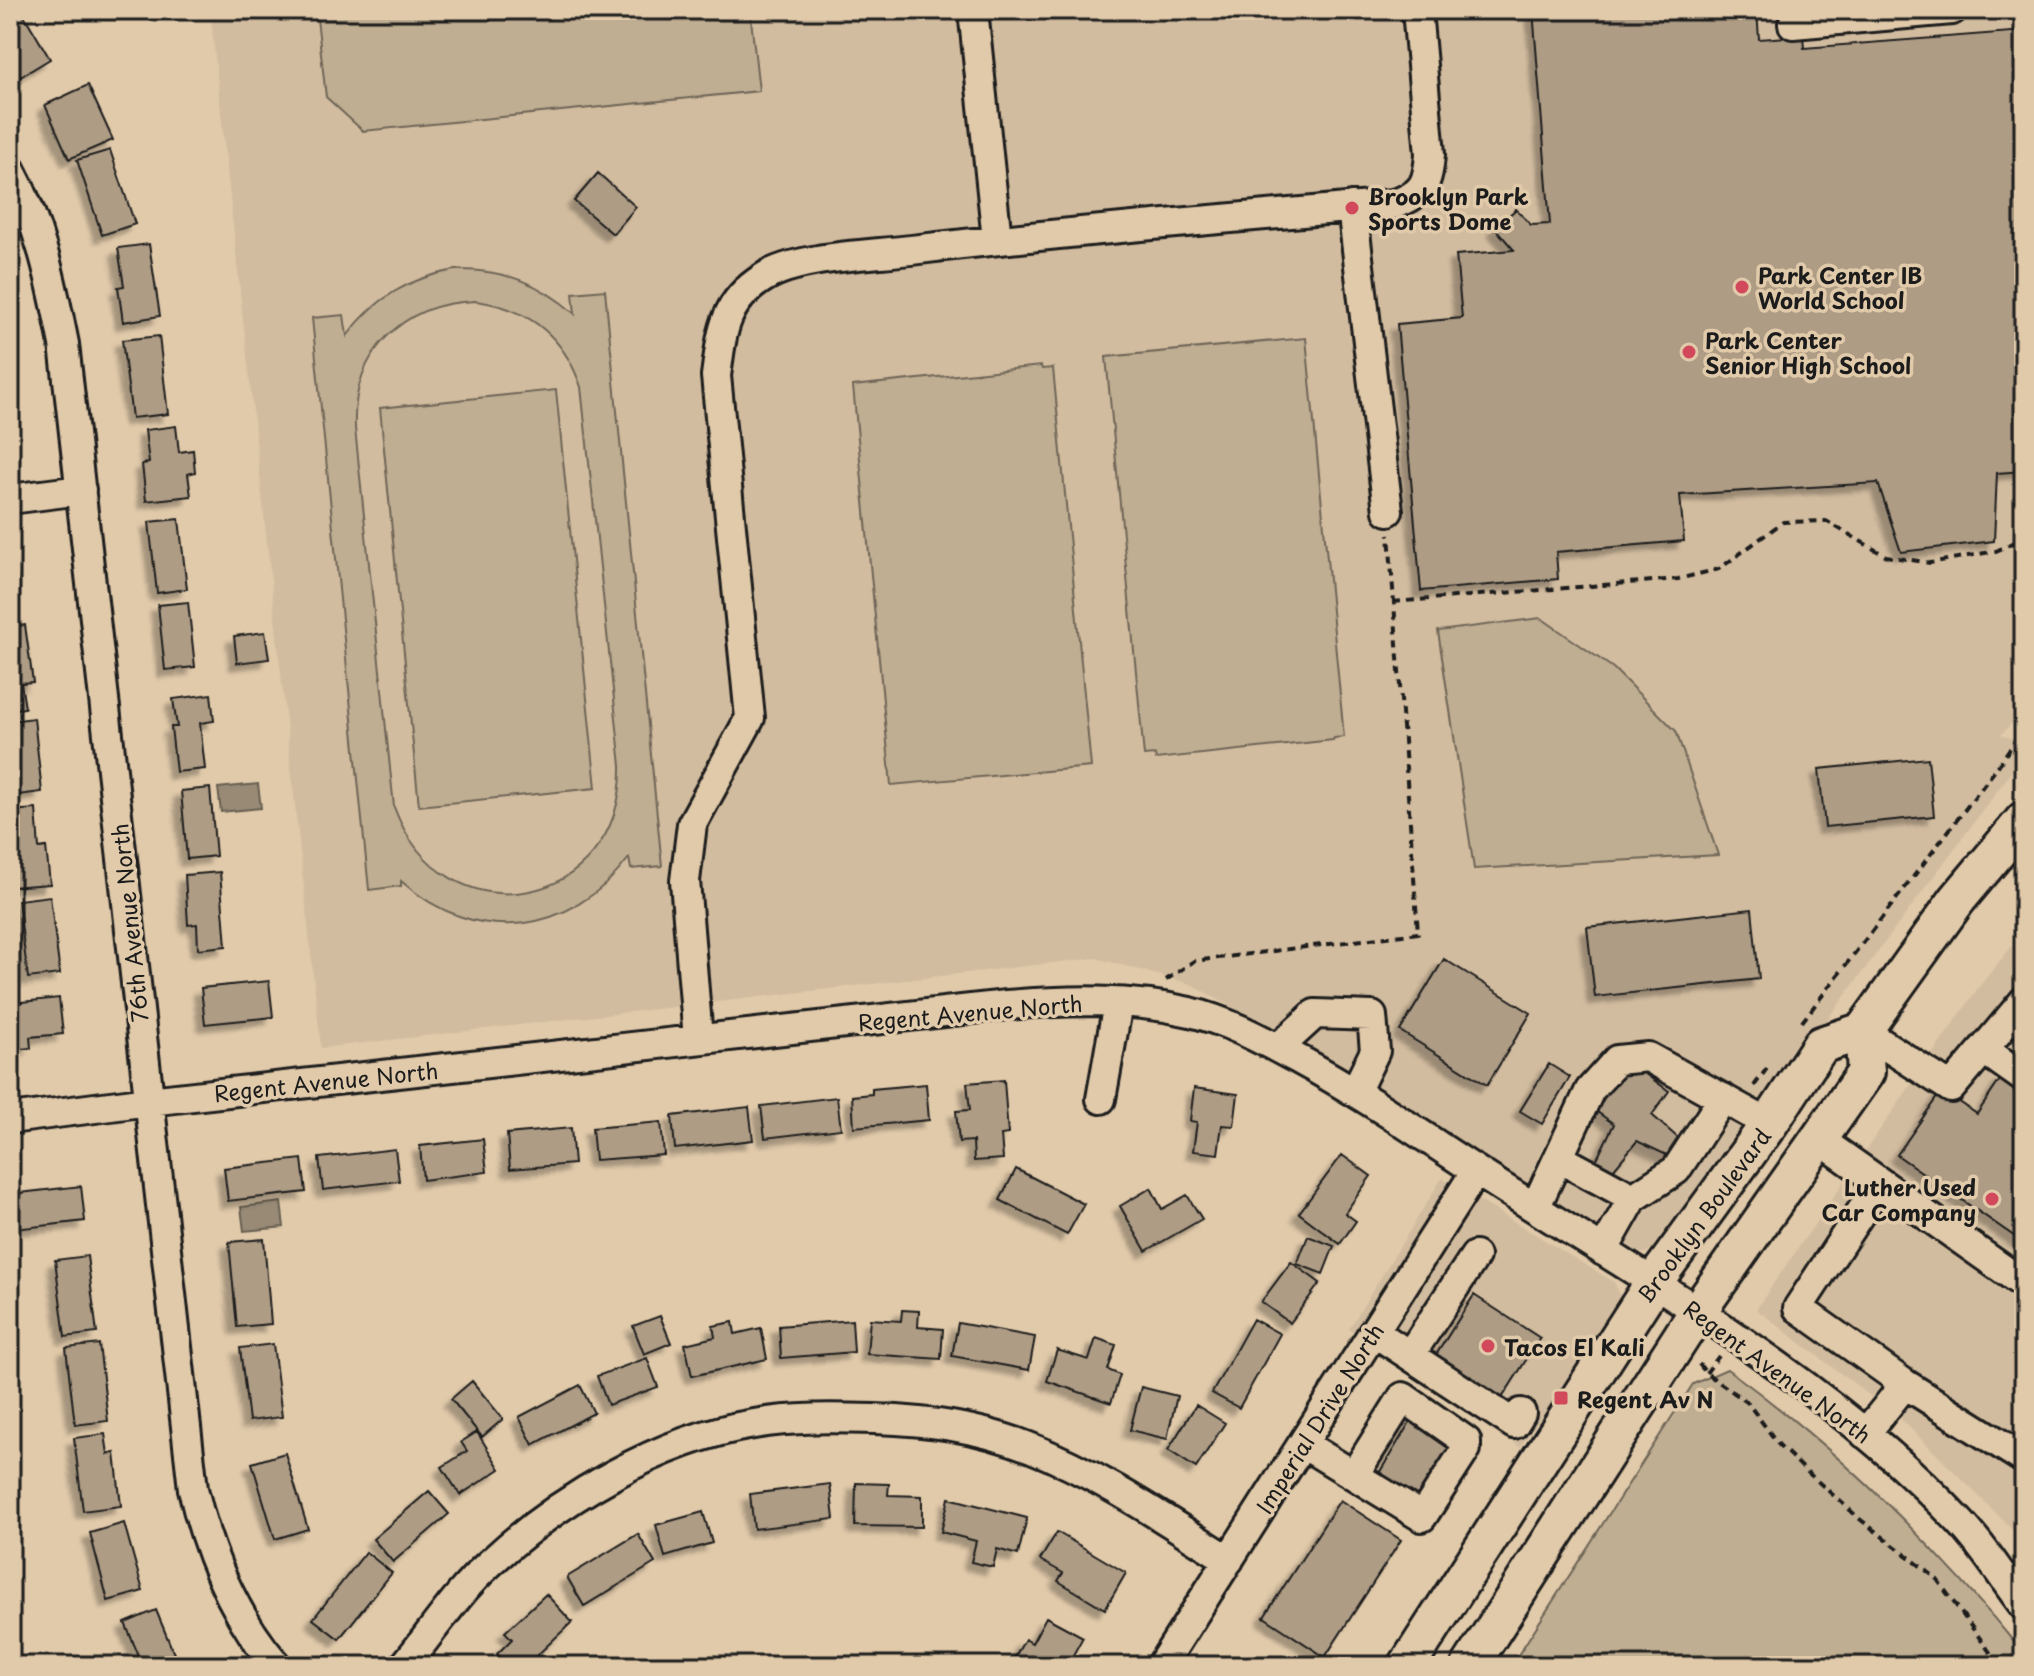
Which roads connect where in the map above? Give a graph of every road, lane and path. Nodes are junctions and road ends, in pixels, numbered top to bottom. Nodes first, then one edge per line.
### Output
1 (973, 10) edge
2 (1417, 10) edge
3 (1952, 10) edge
4 (1793, 24) dead end
5 (10, 169) edge
6 (1352, 207) junction
7 (997, 240) junction
8 (81, 490) junction
9 (10, 499) edge
10 (1388, 511) joint
11 (2024, 538) edge
12 (1393, 602) junction
13 (2024, 727) edge
14 (2024, 820) edge
15 (2024, 1001) edge
16 (1131, 1004) junction
17 (1863, 1031) junction
18 (1794, 1032) dead end
19 (698, 1039) junction
20 (1278, 1048) junction
21 (1983, 1049) junction
22 (1775, 1057) dead end
23 (2024, 1078) edge
24 (1355, 1092) junction
25 (1101, 1099) dead end
26 (149, 1101) junction
27 (1744, 1109) junction
28 (10, 1119) edge
29 (1817, 1138) junction
30 (1559, 1158) junction
31 (1476, 1171) junction
32 (1880, 1183) junction
33 (1633, 1198) junction
34 (1535, 1208) junction
35 (1603, 1251) junction
36 (1475, 1256) dead end
37 (1654, 1282) junction
38 (2024, 1284) edge
39 (1698, 1311) junction
40 (1374, 1332) junction
41 (1410, 1355) junction
42 (1693, 1357) dead end
43 (1905, 1384) junction
44 (1521, 1413) dead end
45 (1865, 1434) junction
46 (1303, 1444) junction
47 (2024, 1459) edge
48 (1354, 1475) junction
49 (1229, 1560) junction
50 (2024, 1606) edge
51 (277, 1666) edge
52 (404, 1666) edge
53 (1161, 1666) edge
54 (1407, 1666) edge
55 (1470, 1666) edge
56 (2000, 1666) edge

1 - 7 street
2 - 6 street
3 - 4 street
5 - 8 street, 76th Avenue North
6 - 7 street
6 - 10 street
7 - 19 street
8 - 9 street
8 - 26 street, 76th Avenue North
10 - 12 path
11 - 12 path
12 - 16 path
13 - 18 path
14 - 17 main road
15 - 21 street
16 - 19 street, Regent Avenue North
16 - 20 street, Regent Avenue North
16 - 25 street
17 - 21 street
17 - 27 main road, Brooklyn Boulevard
17 - 29 main road
19 - 26 street, Regent Avenue North
20 - 24 street, Regent Avenue North
20 - 24 street
21 - 23 street
22 - 27 path
24 - 31 street, Regent Avenue North
26 - 28 street, Regent Avenue North
26 - 51 street, 76th Avenue North
27 - 30 street
27 - 33 street
27 - 37 main road, Brooklyn Boulevard
29 - 32 street
29 - 39 main road
30 - 33 street
30 - 34 street
31 - 34 street, Regent Avenue North
31 - 40 street, Imperial Drive North
32 - 38 street
32 - 43 street
33 - 35 street
34 - 35 street, Regent Avenue North
35 - 37 street, Regent Avenue North
36 - 41 street
37 - 39 street, Regent Avenue North
37 - 54 main road, Brooklyn Boulevard
39 - 45 street, Regent Avenue North
39 - 55 main road
40 - 41 street
40 - 46 street, Imperial Drive North
41 - 44 street
42 - 56 path
43 - 45 street
43 - 47 street
45 - 50 street, Regent Avenue North
46 - 48 street
46 - 49 street, Imperial Drive North
48 - 48 street
49 - 52 street
49 - 53 street, Imperial Drive North

